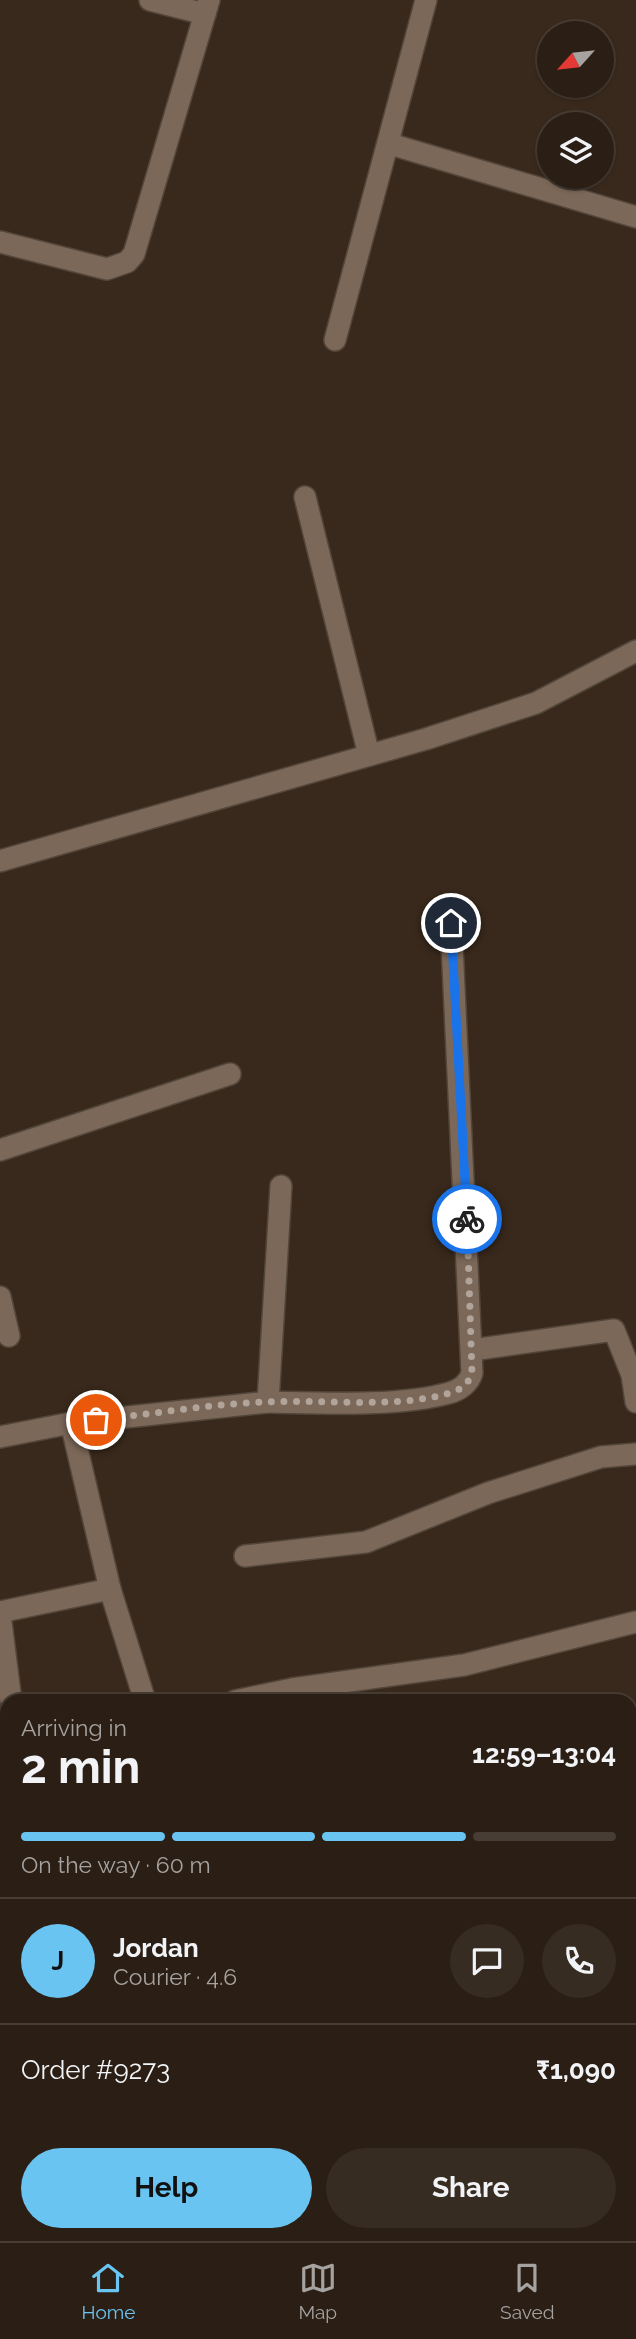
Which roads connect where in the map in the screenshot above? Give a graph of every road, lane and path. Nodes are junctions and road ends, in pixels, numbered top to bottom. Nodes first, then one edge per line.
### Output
1 (150, 0) edge
2 (426, 0) edge
3 (207, 7) edge
4 (390, 144) junction
5 (636, 217) edge
6 (0, 242) edge
7 (335, 340) dead end
8 (305, 497) dead end
9 (636, 652) edge
10 (369, 755) junction
11 (0, 861) edge
12 (451, 923) dead end
13 (230, 1074) dead end
14 (0, 1150) edge
15 (281, 1186) dead end
16 (0, 1297) edge
17 (9, 1336) dead end
18 (472, 1350) junction
19 (268, 1402) junction
20 (636, 1402) edge
21 (71, 1423) junction
22 (0, 1437) edge
23 (636, 1454) edge
24 (244, 1556) dead end
25 (110, 1589) junction
26 (0, 1613) edge
27 (636, 1622) edge
28 (10, 1694) edge
29 (143, 1694) edge
30 (268, 1694) edge

1 - 3 street
2 - 4 street
3 - 6 street
4 - 5 street
4 - 7 street
8 - 10 street
9 - 10 street
10 - 11 street
12 - 18 street
13 - 14 street
15 - 19 street
16 - 17 street
18 - 19 street
18 - 20 street
19 - 21 street
21 - 22 street
21 - 25 street
23 - 24 street
25 - 26 street
25 - 29 street
26 - 28 street
27 - 30 street

